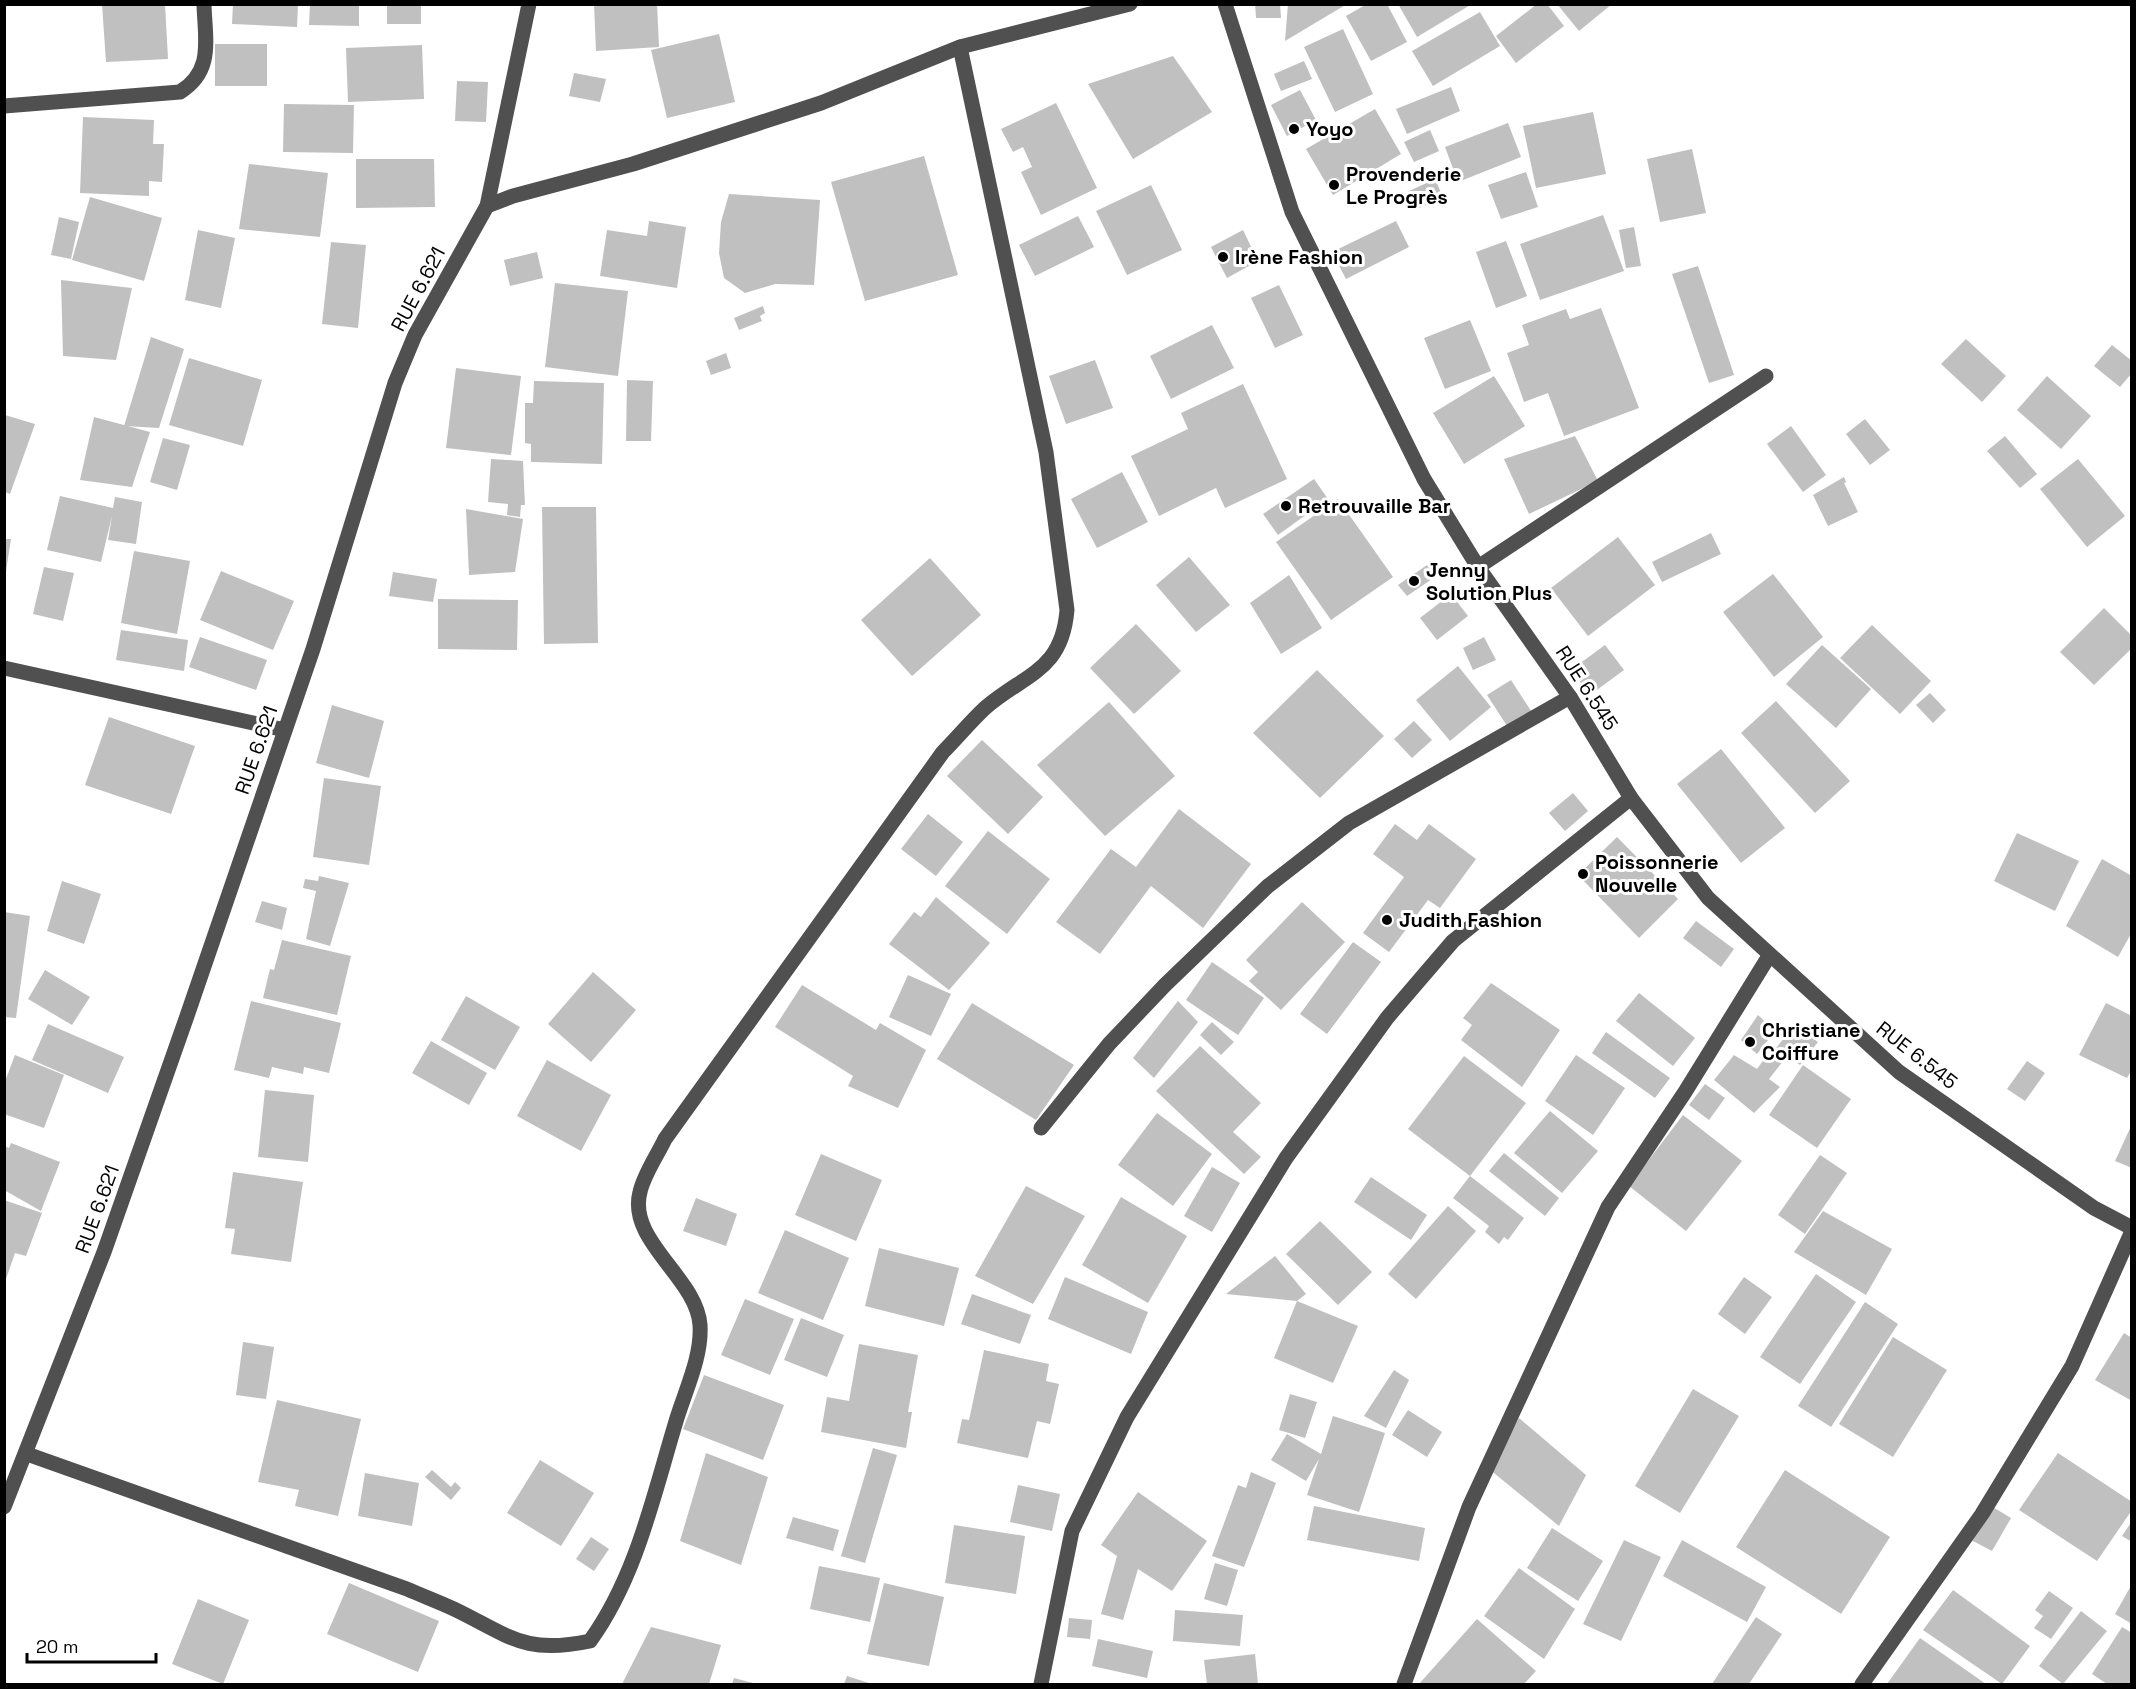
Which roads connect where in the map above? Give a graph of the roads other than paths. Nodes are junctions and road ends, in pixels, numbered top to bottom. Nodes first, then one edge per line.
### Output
1 (204, 4) edge
2 (529, 4) edge
3 (1130, 4) edge
4 (1226, 4) edge
5 (960, 47) junction
6 (4, 106) edge
7 (486, 206) junction
8 (1766, 376) dead end
9 (1478, 567) junction
10 (4, 668) edge
11 (1570, 697) junction
12 (285, 730) junction
13 (1631, 798) junction
14 (1769, 956) junction
15 (1041, 1128) dead end
16 (2132, 1229) edge
17 (27, 1454) junction
18 (4, 1507) edge
19 (1041, 1684) edge
20 (1404, 1684) edge
21 (1862, 1684) edge

1 - 6 street
2 - 7 street, RUE 6.621
3 - 5 street
4 - 9 street, RUE 6.545
5 - 7 street
5 - 17 street
7 - 12 street, RUE 6.621
8 - 9 street
9 - 11 street, RUE 6.545
10 - 12 street
11 - 13 street, RUE 6.545
11 - 15 street
12 - 17 street, RUE 6.621
13 - 14 street, RUE 6.545
13 - 19 street
14 - 16 street, RUE 6.545
14 - 20 street
16 - 21 street
17 - 18 street, RUE 6.621

